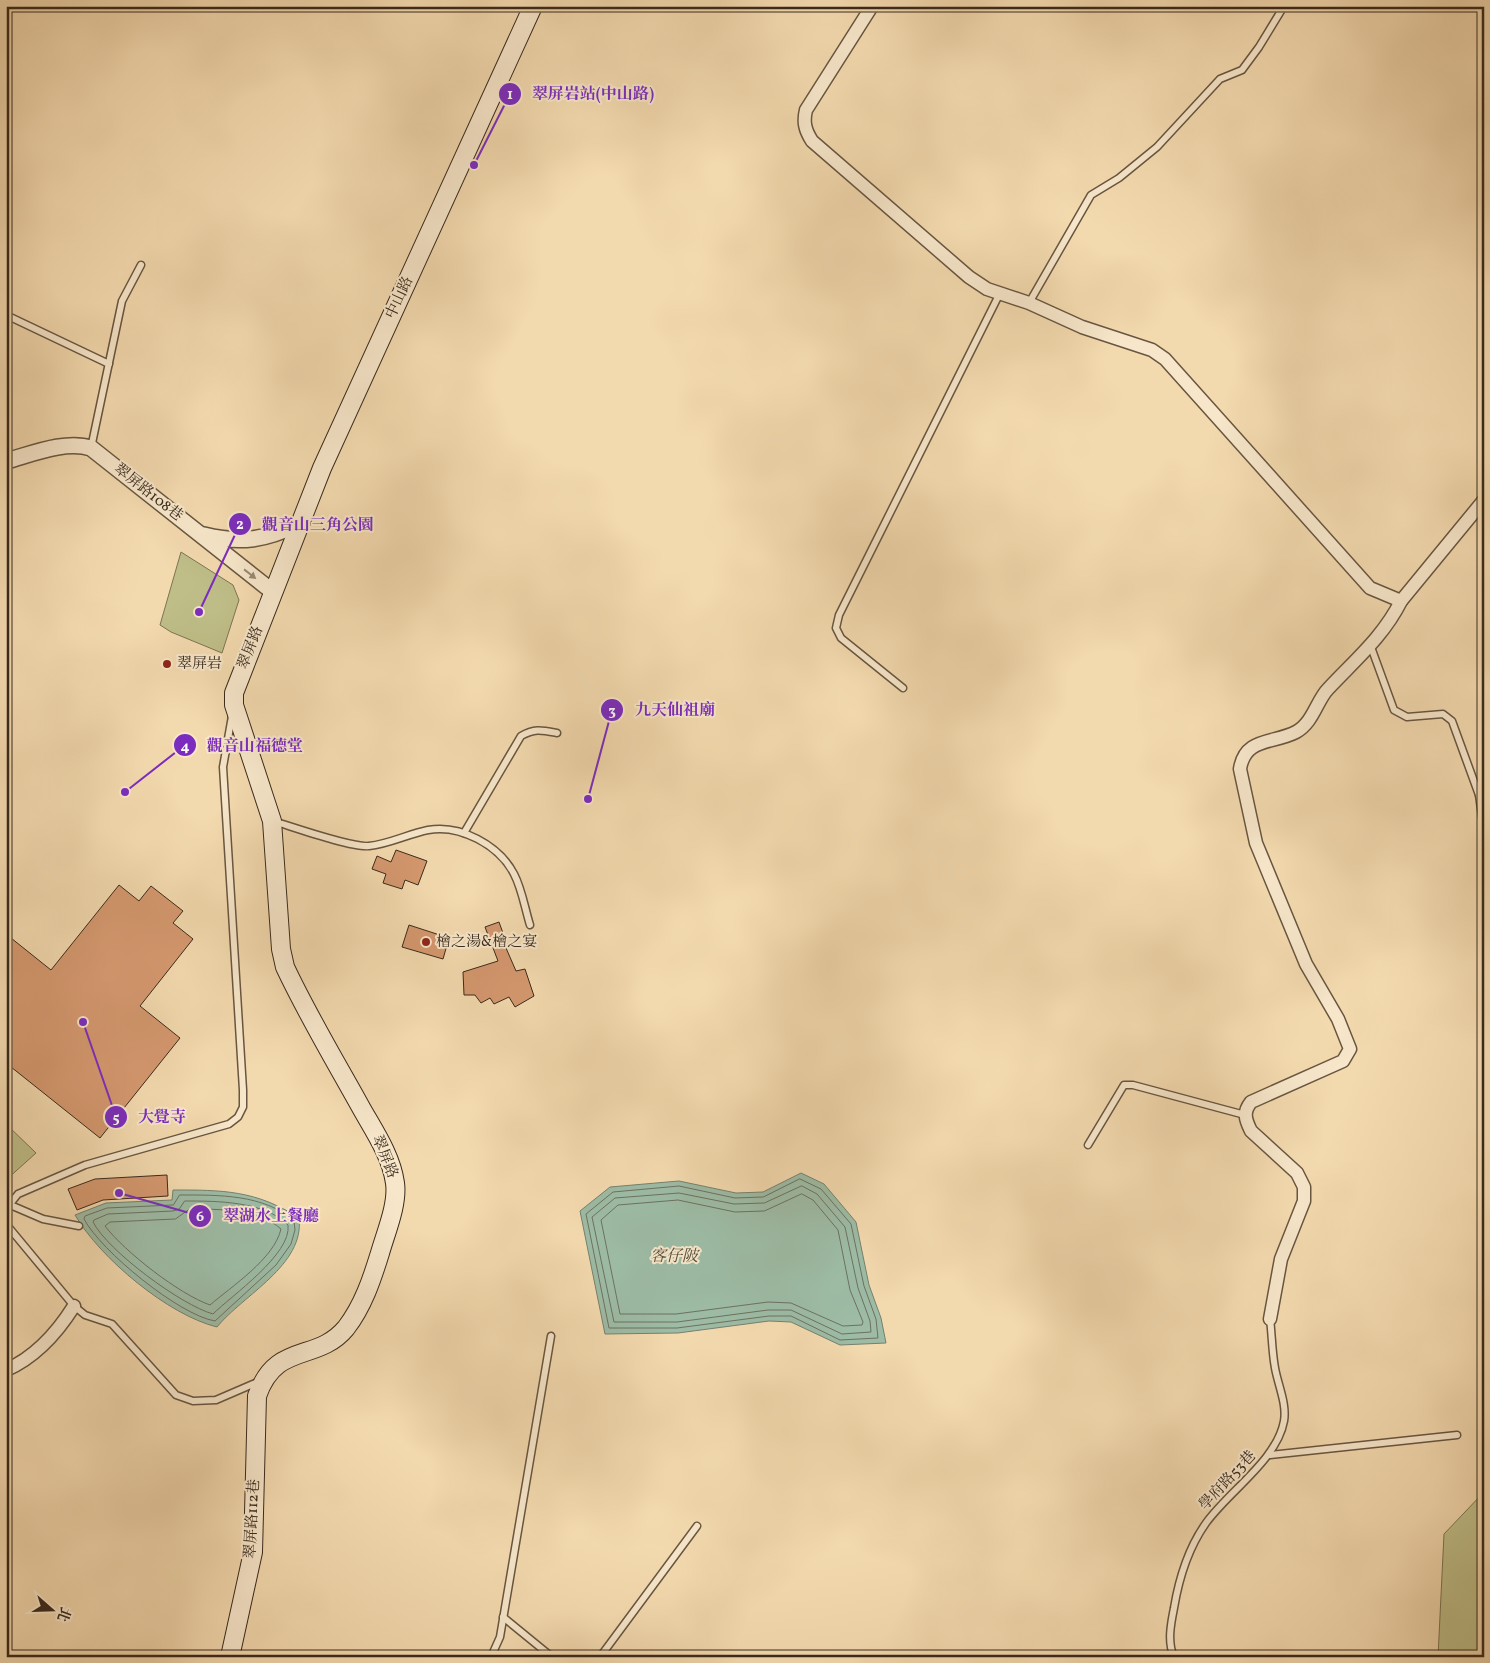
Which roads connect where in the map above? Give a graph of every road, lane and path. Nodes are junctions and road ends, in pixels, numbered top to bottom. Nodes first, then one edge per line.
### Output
1 (533, 6) edge
2 (872, 6) edge
3 (1284, 6) edge
4 (141, 265) dead end
5 (1000, 293) junction
6 (1029, 303) junction
7 (6, 315) edge
8 (109, 364) junction
9 (91, 448) junction
10 (6, 460) edge
11 (1484, 500) edge
12 (300, 522) junction
13 (200, 534) junction
14 (273, 592) junction
15 (1401, 601) junction
16 (1371, 647) junction
17 (903, 688) dead end
18 (234, 705) junction
19 (557, 733) dead end
20 (1481, 796) edge
21 (272, 821) junction
22 (1484, 831) edge
23 (464, 833) junction
24 (530, 925) dead end
25 (1245, 1115) junction
26 (1088, 1145) dead end
27 (7, 1207) edge
28 (6, 1224) edge
29 (79, 1226) dead end
30 (74, 1306) junction
31 (1270, 1319) joint
32 (551, 1336) dead end
33 (6, 1370) edge
34 (263, 1379) junction
35 (1457, 1435) dead end
36 (1270, 1455) junction
37 (697, 1526) dead end
38 (503, 1617) junction
39 (230, 1657) edge
40 (491, 1657) edge
41 (552, 1657) edge
42 (600, 1657) edge
43 (1174, 1657) edge

1 - 12 main road, 中山路
2 - 5 street
3 - 6 lane
4 - 8 lane
5 - 6 street
5 - 17 lane
6 - 15 street
7 - 8 lane
8 - 9 lane
9 - 10 street
9 - 13 street, 翠屏路108巷
11 - 15 street
12 - 13 street
12 - 14 main road, 中山路
13 -> 14 street, 翠屏路108巷
14 - 18 main road, 翠屏路
15 - 16 street
16 - 20 lane
16 - 25 street
18 - 21 main road, 翠屏路
18 - 27 lane, 翠屏路
19 - 23 lane
20 - 22 lane
21 - 23 lane
21 - 34 main road, 翠屏路
23 - 24 lane
25 - 26 lane
25 - 31 street
27 - 29 lane
28 - 30 lane, 翠屏路
30 - 33 street
30 - 34 lane, 翠屏路
31 - 36 lane, 學府路53巷
32 - 38 lane
34 - 39 main road, 翠屏路112巷
35 - 36 lane
36 - 43 lane, 學府路53巷
37 - 42 lane
38 - 40 lane
38 - 41 lane

